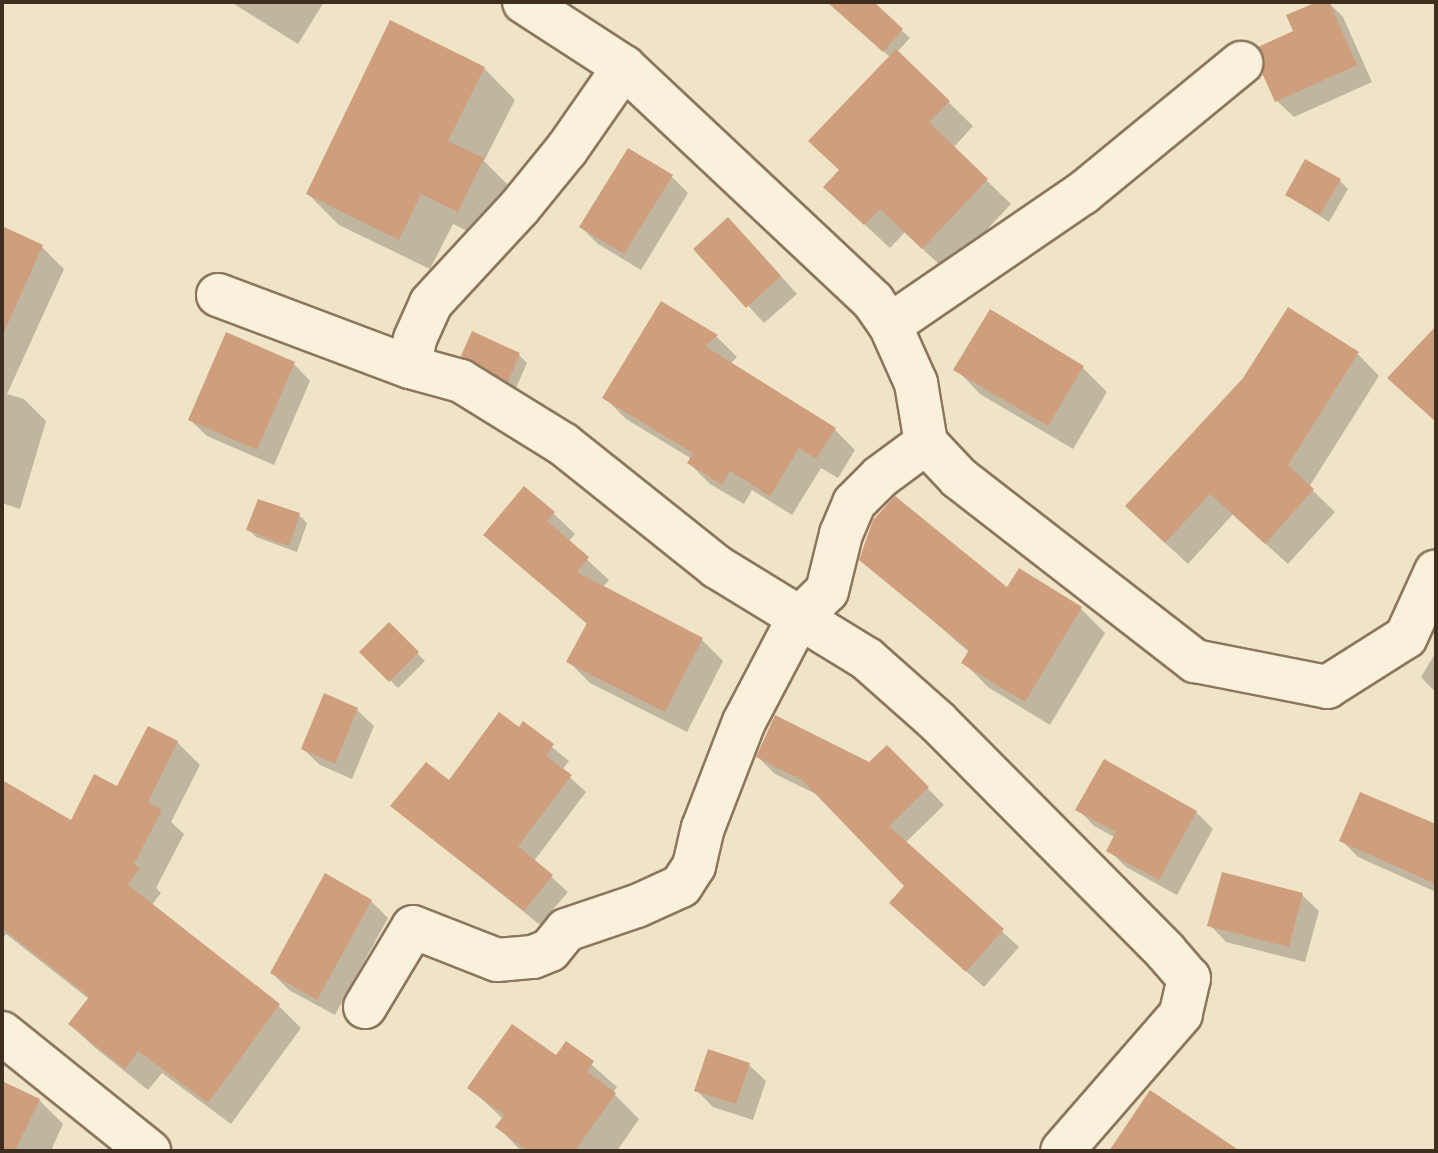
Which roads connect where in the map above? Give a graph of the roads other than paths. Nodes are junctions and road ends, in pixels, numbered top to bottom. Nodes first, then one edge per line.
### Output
1 (524, 2) edge
2 (1241, 63) dead end
3 (624, 67) junction
4 (218, 295) dead end
5 (890, 325) junction
6 (410, 367) junction
7 (926, 443) junction
8 (1436, 571) edge
9 (798, 619) junction
10 (365, 1007) dead end
11 (2, 1033) edge
12 (149, 1151) edge
13 (1062, 1151) edge

1 - 3 street
2 - 5 street
3 - 5 street
3 - 6 street
4 - 6 street
5 - 7 street
6 - 9 street
7 - 8 street
7 - 9 street
9 - 10 street
9 - 13 street
11 - 12 street

